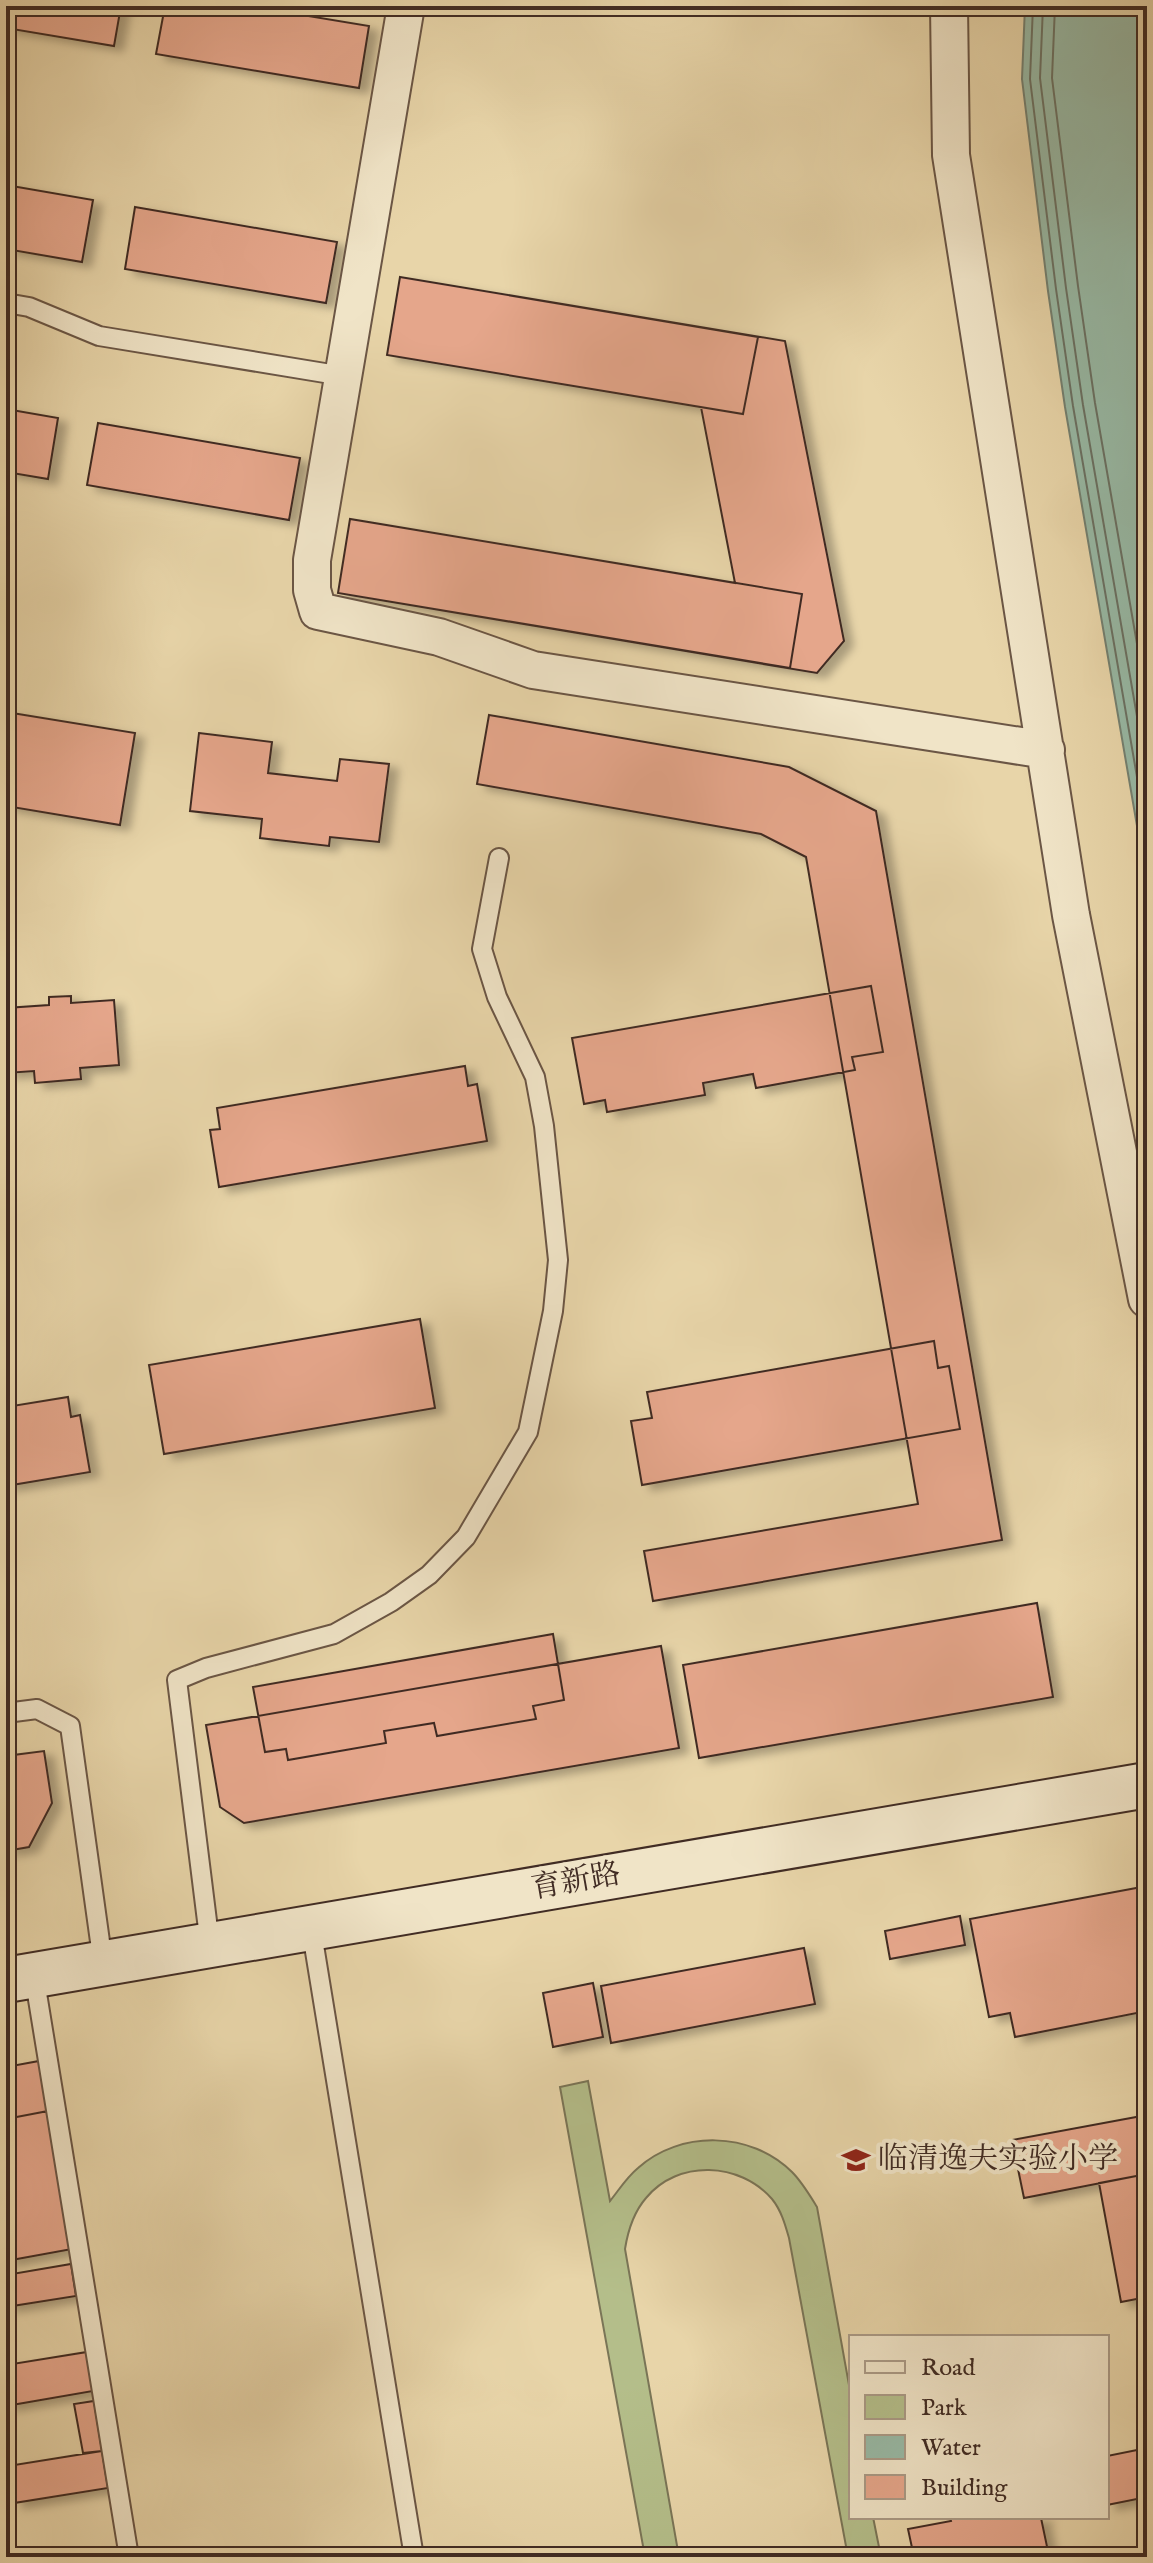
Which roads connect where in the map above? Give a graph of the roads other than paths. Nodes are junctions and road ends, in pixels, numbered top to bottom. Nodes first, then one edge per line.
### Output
1 (406, 6) edge
2 (949, 6) edge
3 (6, 303) edge
4 (343, 376) junction
5 (1046, 750) junction
6 (499, 858) dead end
7 (1147, 1299) edge
8 (6, 1713) edge
9 (1147, 1785) edge
10 (311, 1927) junction
11 (210, 1945) junction
12 (103, 1963) junction
13 (20, 1977) edge
14 (129, 2557) edge
15 (414, 2557) edge

1 - 4 street
2 - 5 street
3 - 4 lane
4 - 5 street
5 - 7 street
6 - 11 lane
8 - 12 lane
9 - 10 street, 育新路
10 - 11 street, 育新路
10 - 15 lane
11 - 12 street, 育新路
12 - 13 street, 育新路
13 - 14 lane

